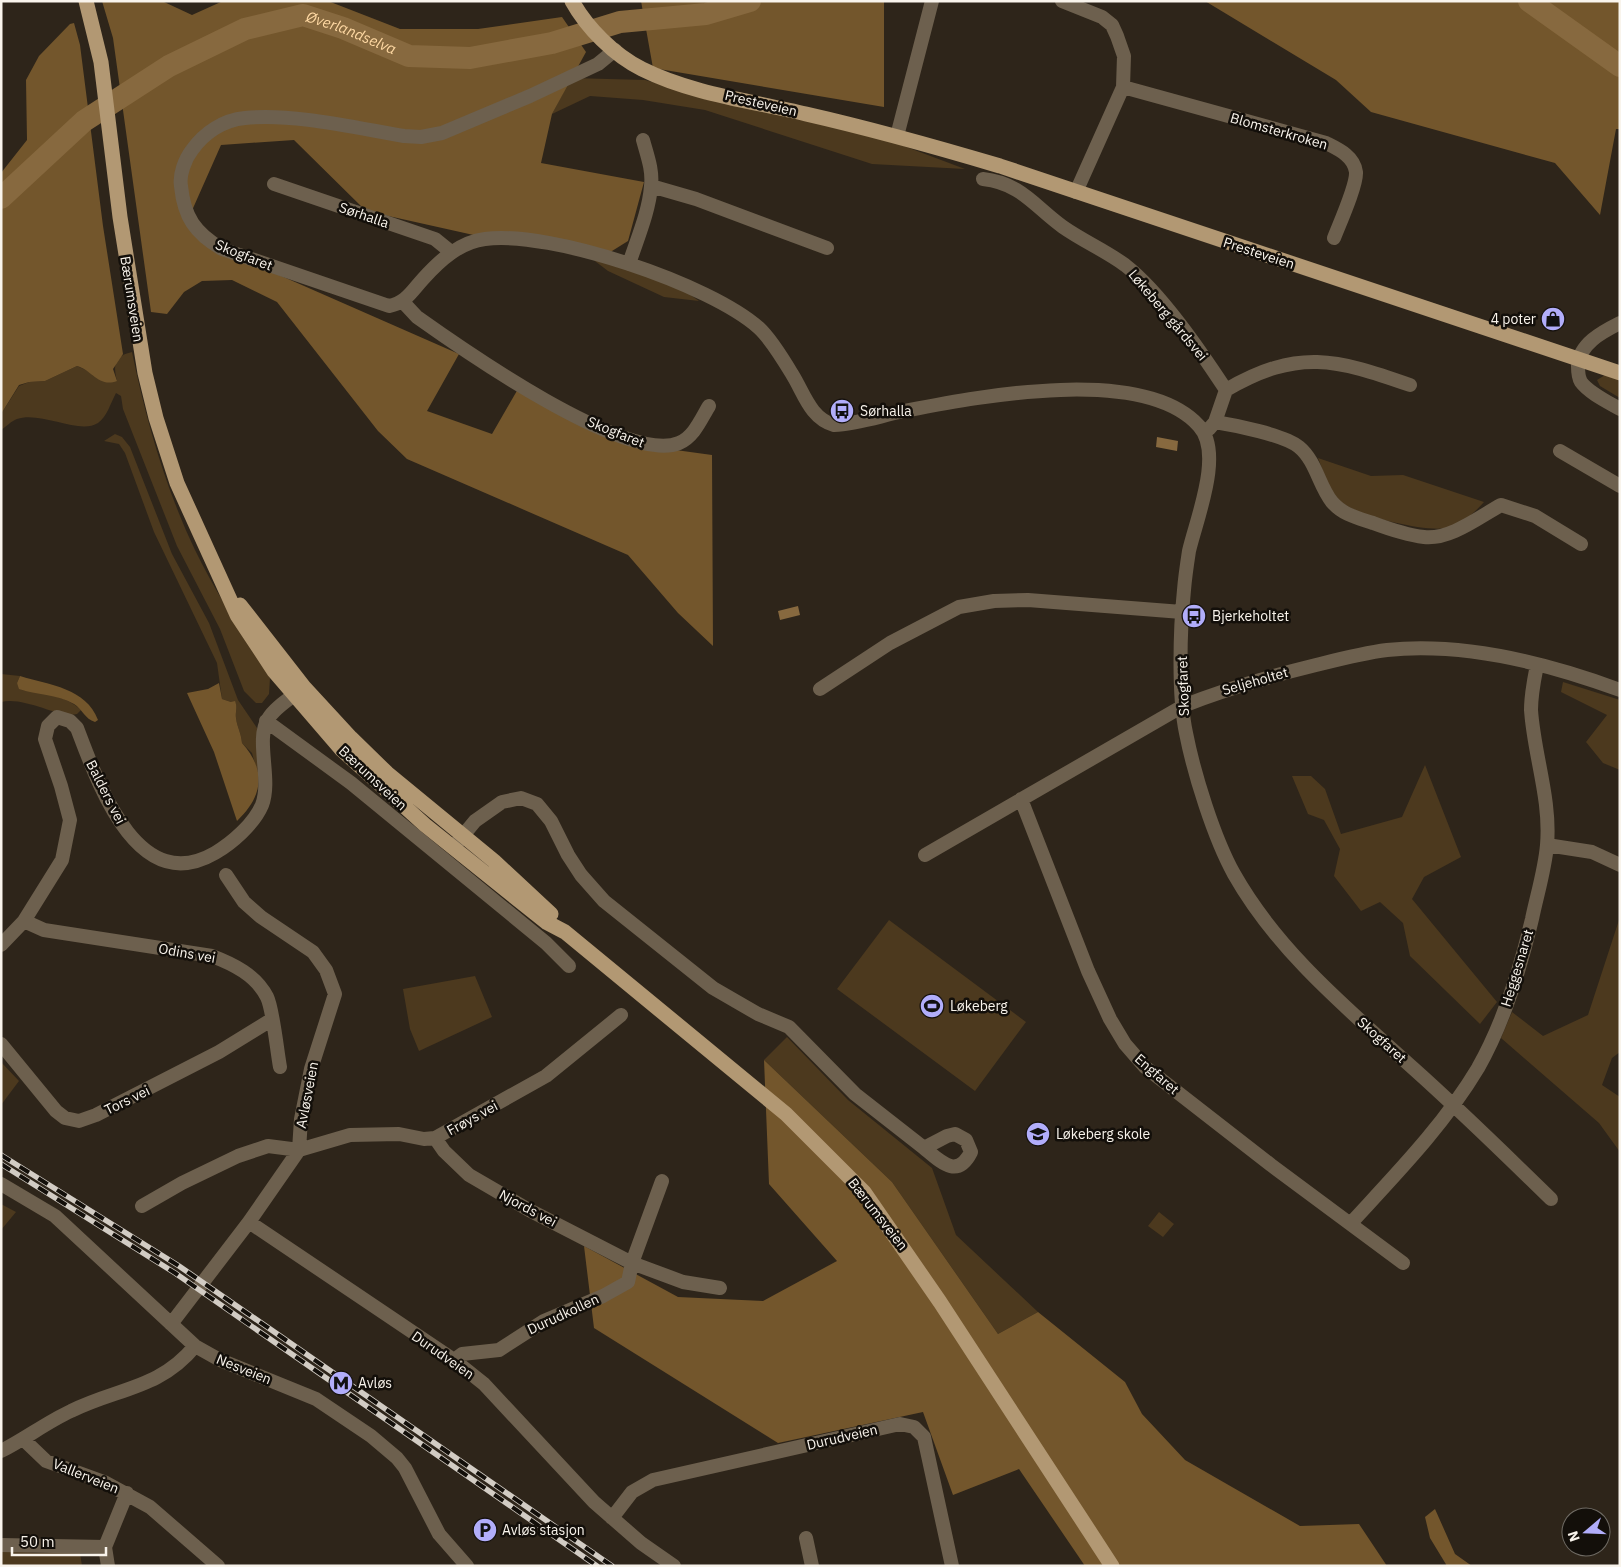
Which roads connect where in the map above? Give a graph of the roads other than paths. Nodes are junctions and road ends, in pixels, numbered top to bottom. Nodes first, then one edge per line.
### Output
1 (86, 1) edge
2 (572, 1) edge
3 (932, 1) edge
4 (1062, 1) edge
5 (615, 50) junction
6 (1123, 87) junction
7 (897, 136) junction
8 (643, 140) dead end
9 (983, 179) dead end
10 (274, 184) dead end
11 (651, 186) junction
12 (1076, 192) junction
13 (1334, 238) dead end
14 (827, 248) dead end
15 (451, 252) junction
16 (629, 264) junction
17 (403, 302) junction
18 (1620, 323) edge
19 (1579, 360) junction
20 (1620, 373) edge
21 (1410, 385) dead end
22 (1226, 390) junction
23 (709, 406) dead end
24 (1620, 409) edge
25 (1215, 422) junction
26 (1206, 434) junction
27 (1560, 451) dead end
28 (1620, 486) edge
29 (1581, 544) dead end
30 (1182, 612) junction
31 (1537, 665) junction
32 (820, 689) dead end
33 (1620, 690) edge
34 (299, 691) junction
35 (1183, 706) junction
36 (266, 721) junction
37 (1021, 799) junction
38 (458, 841) junction
39 (1547, 845) junction
40 (925, 854) dead end
41 (1620, 865) edge
42 (226, 875) dead end
43 (24, 921) junction
44 (1, 944) edge
45 (569, 966) dead end
46 (622, 1015) dead end
47 (271, 1020) junction
48 (1, 1044) edge
49 (280, 1067) dead end
50 (1454, 1105) junction
51 (435, 1138) junction
52 (924, 1148) dead end
53 (299, 1150) junction
54 (662, 1182) dead end
55 (1, 1184) edge
56 (1551, 1199) dead end
57 (142, 1206) dead end
58 (249, 1222) junction
59 (1351, 1223) junction
60 (632, 1263) junction
61 (1403, 1263) dead end
62 (720, 1288) dead end
63 (172, 1324) junction
64 (195, 1346) junction
65 (454, 1360) junction
66 (23, 1438) junction
67 (1, 1451) edge
68 (127, 1493) junction
69 (612, 1518) junction
70 (806, 1538) dead end
71 (1, 1545) edge
72 (105, 1547) junction
73 (108, 1566) edge
74 (218, 1566) edge
75 (467, 1566) edge
76 (674, 1566) edge
77 (812, 1566) edge
78 (952, 1566) edge
79 (1112, 1566) edge

1 - 34 main road, Bærumsveien
2 - 5 main road, Presteveien
3 - 7 street
4 - 6 street
5 - 7 main road, Presteveien
5 - 17 street, Skogfaret
6 - 12 street
6 - 13 street, Blomsterkroken
7 - 12 main road, Presteveien
8 - 11 street
9 - 22 street, Løkeberg gårdsvei
10 - 15 street, Sørhalla
11 - 14 street
11 - 16 street
12 - 19 main road, Presteveien
15 - 16 street
15 - 17 street
16 - 26 street
17 - 23 street, Skogfaret
18 - 19 street
19 - 20 main road, Presteveien
19 - 24 street
21 - 22 street
22 - 25 street
25 - 26 street
25 - 29 street
26 - 30 street, Skogfaret
27 - 28 street
30 - 32 street
30 - 35 street, Skogfaret
31 - 33 street, Seljeholtet
31 - 35 street, Seljeholtet
31 - 39 street, Heggesnaret
34 - 36 street
34 - 38 main road, Bærumsveien
35 - 37 street, Seljeholtet
35 - 50 street, Skogfaret
36 - 43 street, Balders vei
36 - 45 street, Bærumsveien
37 - 40 street, Seljeholtet
37 - 59 street, Engfaret
38 - 52 street
38 - 79 main road, Bærumsveien
39 - 41 street
39 - 50 street, Heggesnaret
42 - 53 street, Avløsveien
43 - 44 street, Balders vei
43 - 47 street, Odins vei
46 - 51 street, Frøys vei
47 - 48 street, Tors vei
47 - 49 street, Odins vei
50 - 56 street, Skogfaret
50 - 59 street, Heggesnaret
51 - 53 street, Frøys vei
51 - 60 street, Njords vei
53 - 57 street
53 - 58 street
54 - 60 street
55 - 63 street, Nesveien
58 - 63 street
58 - 65 street, Durudveien
59 - 61 street, Engfaret
60 - 62 street, Njords vei
60 - 65 street, Durudkollen
63 - 64 street, Nesveien
64 - 66 street
64 - 75 street, Nesveien
65 - 69 street, Durudveien
66 - 67 street
66 - 68 street, Vallerveien
68 - 72 street, Vallerveien
68 - 74 street, Vallerveien
69 - 76 street, Durudveien
69 - 78 street, Durudveien
70 - 77 street
71 - 72 street
72 - 73 street

